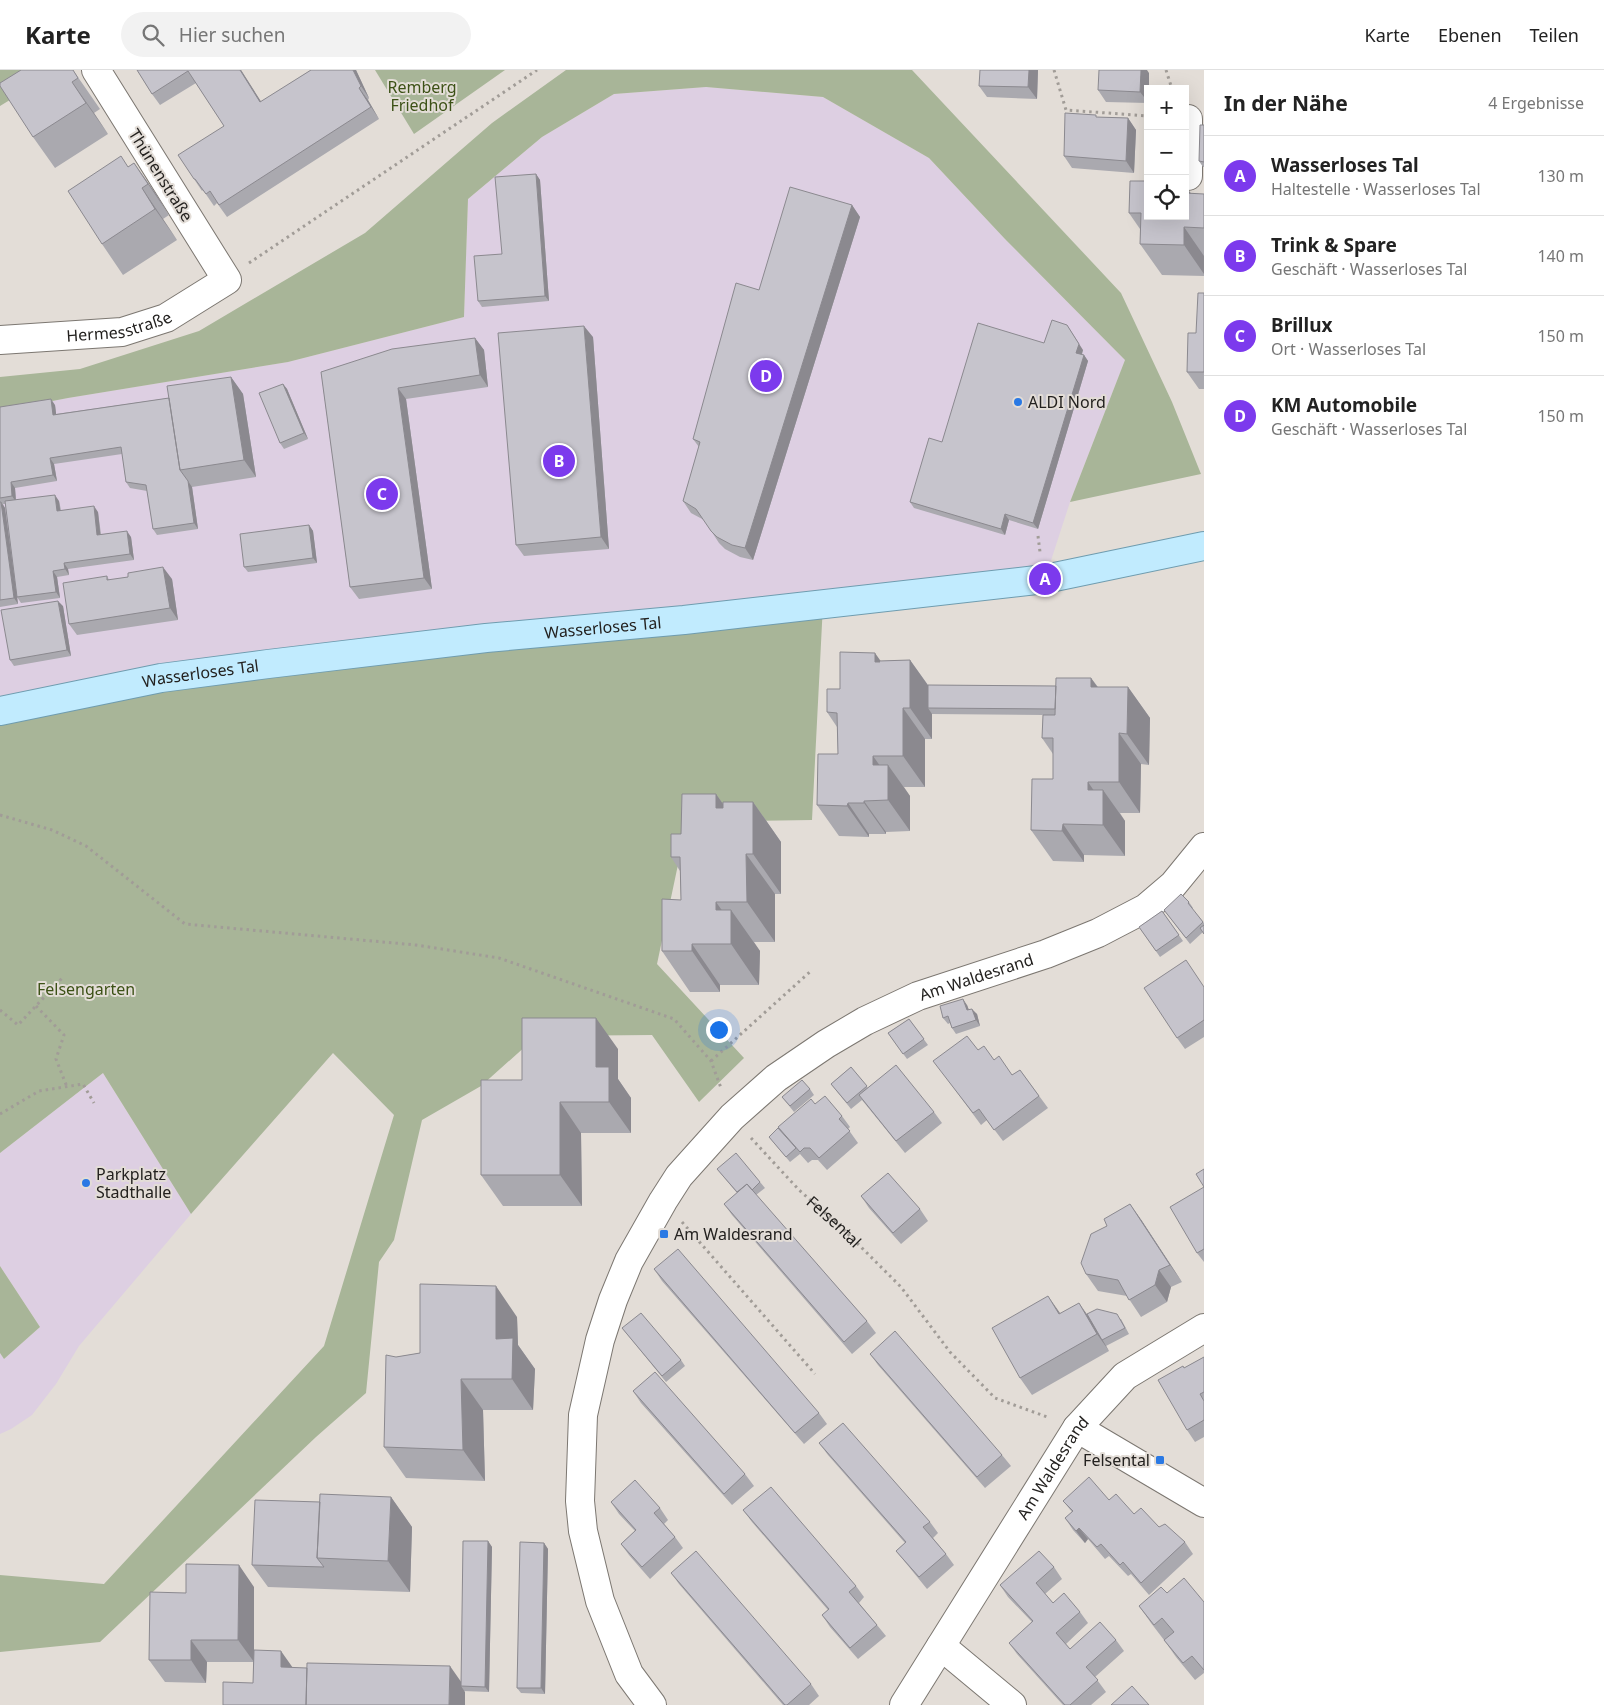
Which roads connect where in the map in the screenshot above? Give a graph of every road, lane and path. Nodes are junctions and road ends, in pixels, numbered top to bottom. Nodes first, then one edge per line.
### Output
1 (96, 70) edge
2 (537, 70) edge
3 (1054, 70) edge
4 (1166, 70) edge
5 (1171, 85) edge
6 (1144, 116) edge
7 (1193, 119) edge
8 (1188, 175) edge
9 (227, 280) junction
10 (0, 340) edge
11 (1204, 546) edge
12 (0, 711) edge
13 (0, 815) edge
14 (1204, 847) edge
15 (812, 970) dead end
16 (64, 976) dead end
17 (36, 1006) junction
18 (0, 1010) edge
19 (711, 1061) junction
20 (67, 1087) junction
21 (94, 1103) dead end
22 (0, 1114) edge
23 (732, 1117) junction
24 (663, 1201) junction
25 (1204, 1328) edge
26 (816, 1374) dead end
27 (1077, 1428) junction
28 (1204, 1503) edge
29 (941, 1646) junction
30 (652, 1705) edge
31 (904, 1705) edge
32 (1012, 1705) edge

1 - 9 street, Thünenstraße
2 - 9 path
3 - 6 path
4 - 5 path
7 - 8 street
9 - 10 street, Hermesstraße
11 - 12 main road, Wasserloses Tal
13 - 19 path
14 - 23 street, Am Waldesrand
15 - 19 path
16 - 17 path
17 - 18 path
17 - 20 path
19 - 23 path
20 - 21 path
20 - 22 path
23 - 24 street, Am Waldesrand
23 - 27 path, Felsental
24 - 26 path
24 - 30 street, Am Waldesrand
25 - 27 street, Am Waldesrand
27 - 28 street
27 - 29 street, Am Waldesrand
29 - 31 street, Am Waldesrand
29 - 32 street

